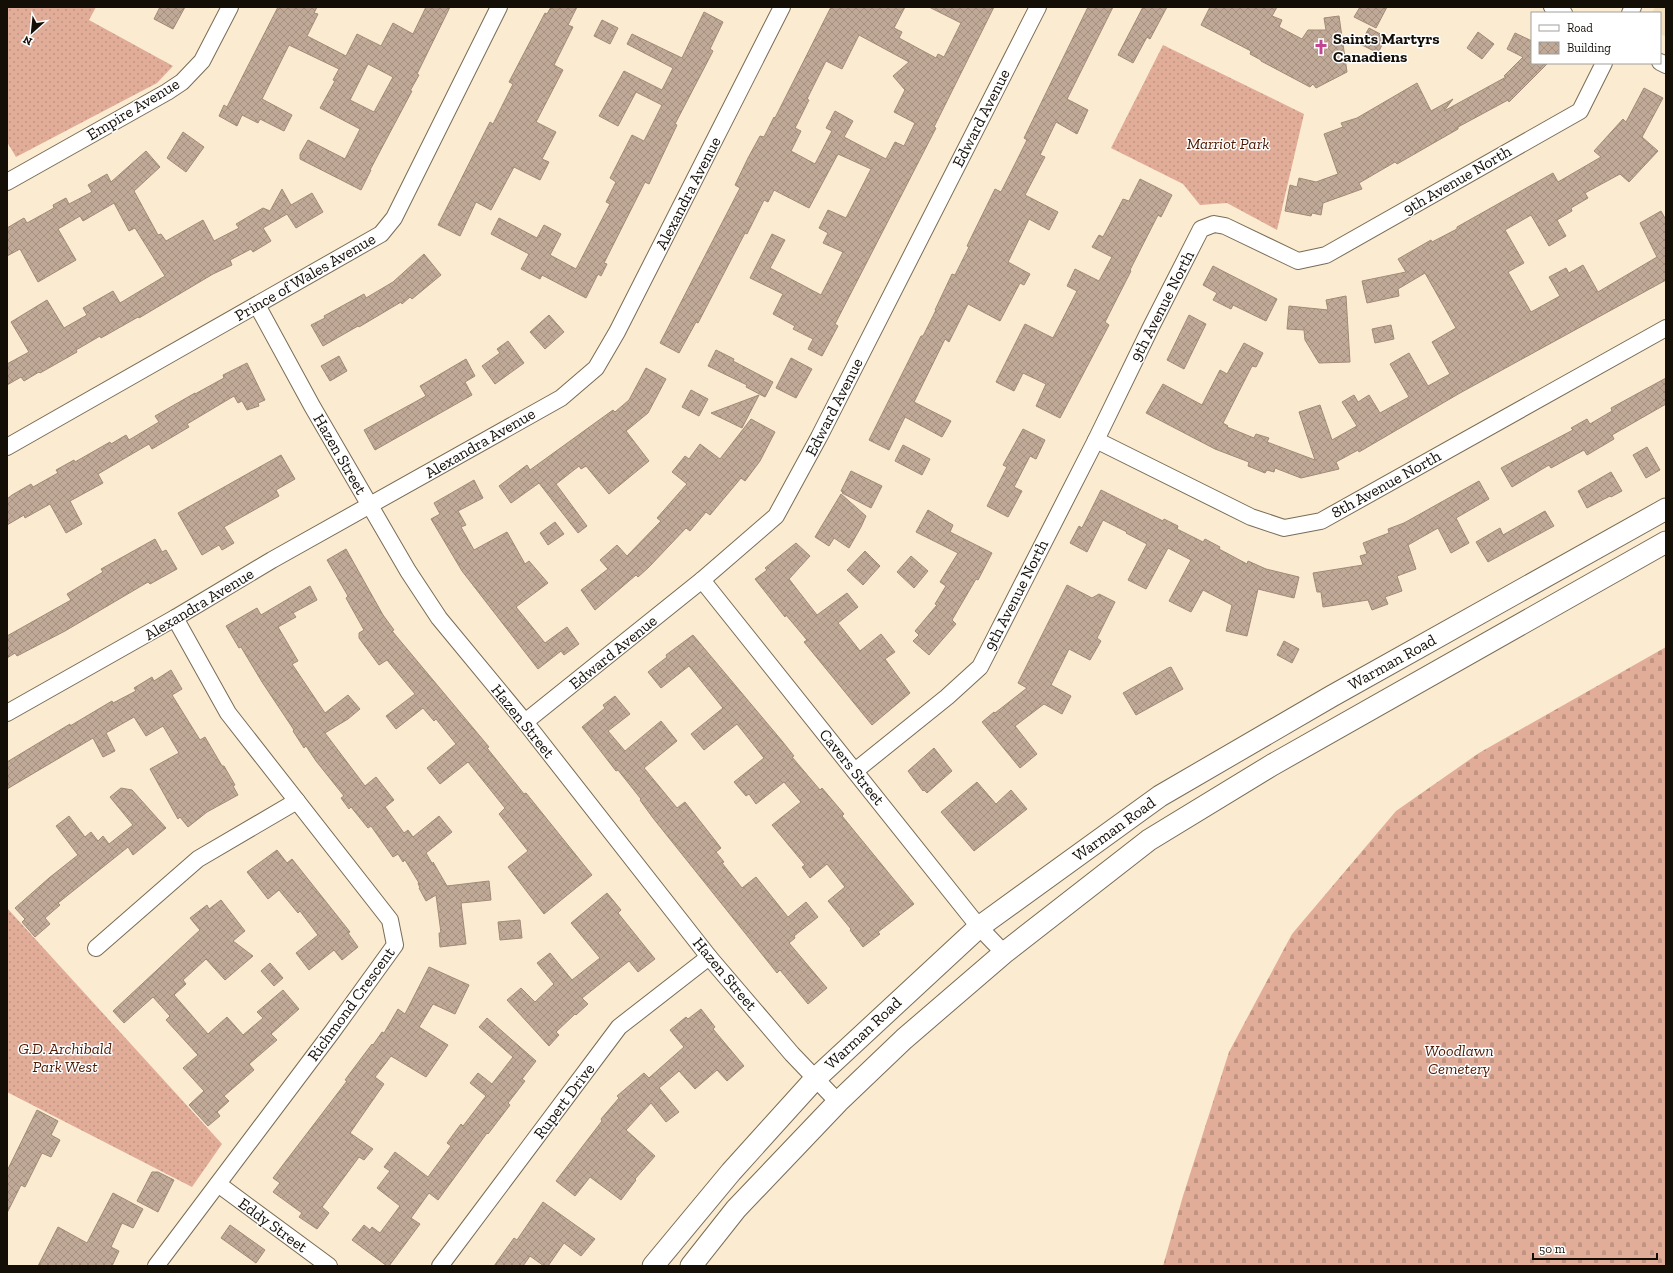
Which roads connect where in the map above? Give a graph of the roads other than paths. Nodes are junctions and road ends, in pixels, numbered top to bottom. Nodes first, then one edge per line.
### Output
1 (230, 7) edge
2 (500, 7) edge
3 (782, 7) edge
4 (1038, 7) edge
5 (1552, 7) edge
6 (1562, 12) edge
7 (1604, 64) edge
8 (7, 182) edge
9 (257, 305) junction
10 (1666, 328) edge
11 (1096, 440) junction
12 (7, 447) edge
13 (370, 506) junction
14 (1666, 509) edge
15 (1666, 542) edge
16 (702, 580) junction
17 (175, 618) junction
18 (7, 713) edge
19 (525, 722) junction
20 (855, 771) junction
21 (297, 801) junction
22 (979, 927) junction
23 (96, 948) dead end
24 (1004, 953) junction
25 (709, 957) junction
26 (814, 1079) junction
27 (838, 1102) junction
28 (218, 1184) junction
29 (156, 1266) edge
30 (329, 1266) edge
31 (440, 1266) edge
32 (653, 1266) edge
33 (691, 1266) edge

1 - 8 street, Empire Avenue
2 - 9 street, Prince of Wales Avenue
3 - 13 street, Alexandra Avenue
4 - 16 street, Edward Avenue
5 - 6 street
7 - 11 street, 9th Avenue North
9 - 12 street, Prince of Wales Avenue
9 - 13 street, Hazen Street
10 - 11 street, 8th Avenue North
11 - 20 street, 9th Avenue North
13 - 17 street, Alexandra Avenue
13 - 19 street, Hazen Street
14 - 22 main road, Warman Road
15 - 24 main road, Warman Road
16 - 19 street, Edward Avenue
16 - 20 street, Cavers Street
17 - 18 street, Alexandra Avenue
17 - 21 street, Richmond Crescent
19 - 25 street, Hazen Street
20 - 22 street, Cavers Street
21 - 23 street
21 - 28 street, Richmond Crescent
22 - 24 street, Cavers Street
22 - 26 main road, Warman Road
24 - 27 main road, Warman Road
25 - 26 street, Hazen Street
25 - 31 street, Rupert Drive
26 - 27 street, Hazen Street
26 - 32 main road, Warman Road
27 - 33 main road, Warman Road
28 - 29 street, Richmond Crescent
28 - 30 street, Eddy Street

